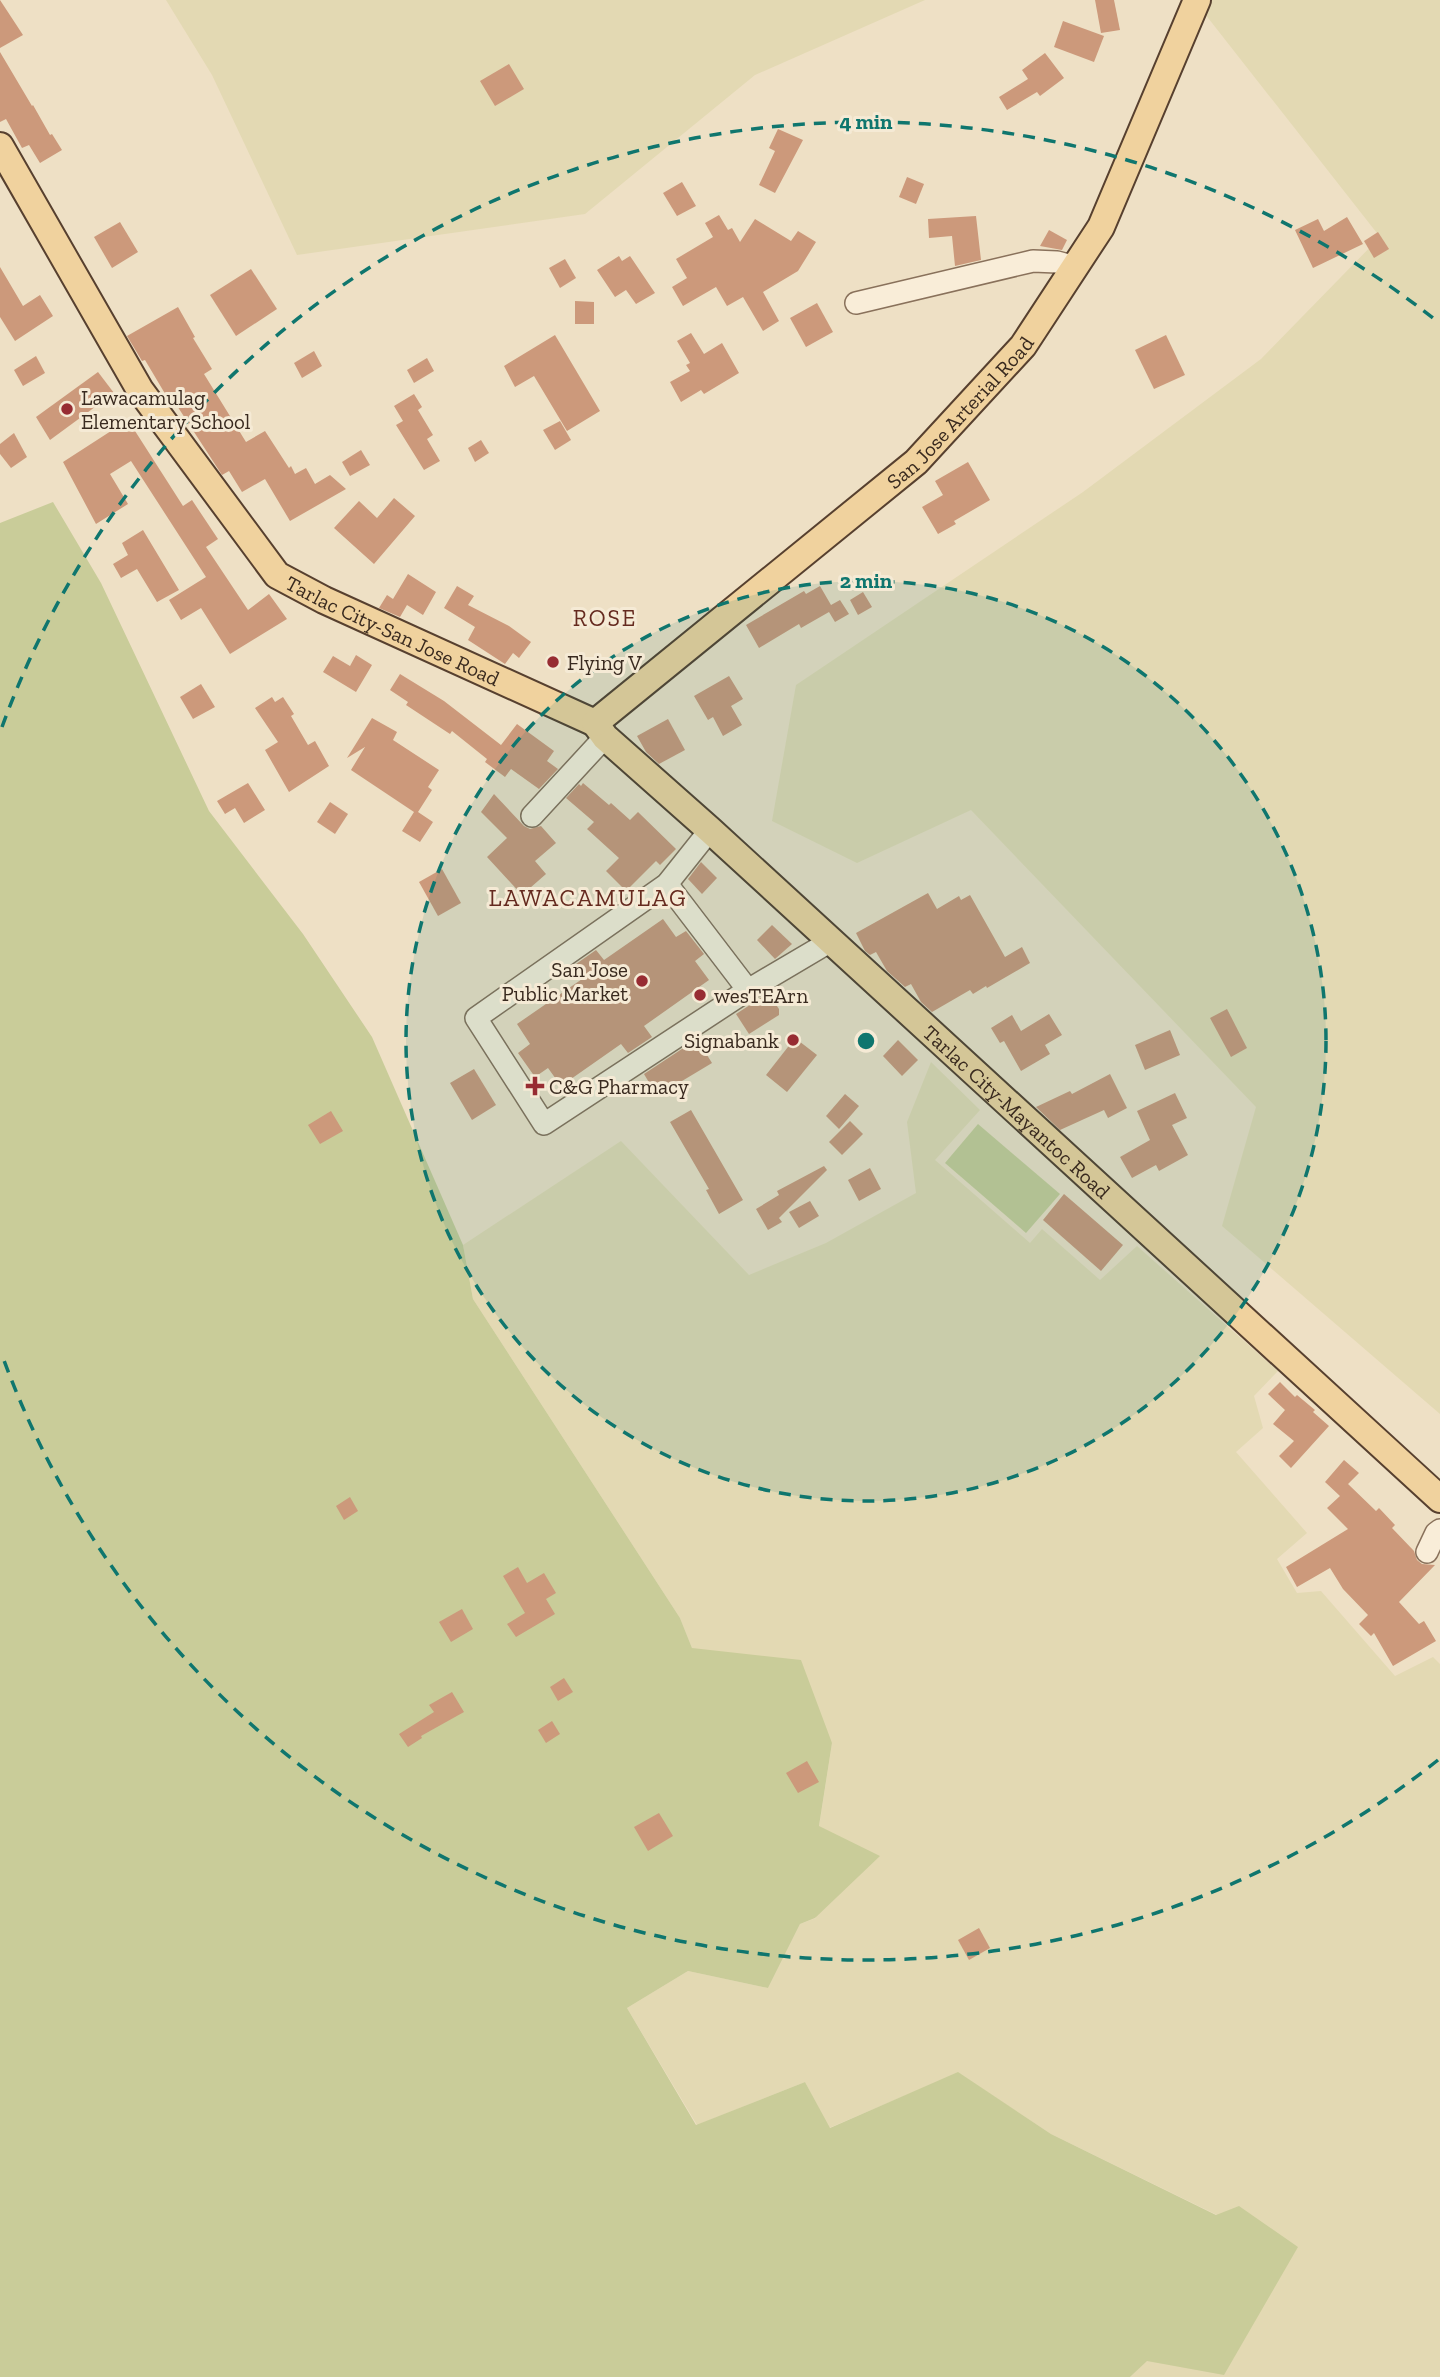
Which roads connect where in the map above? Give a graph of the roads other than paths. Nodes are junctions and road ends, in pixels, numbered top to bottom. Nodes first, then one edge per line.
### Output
1 (1197, 0) edge
2 (0, 145) edge
3 (1076, 267) junction
4 (856, 303) dead end
5 (600, 730) junction
6 (532, 816) dead end
7 (710, 830) junction
8 (667, 884) junction
9 (831, 941) junction
10 (748, 990) junction
11 (1440, 1499) edge
12 (1440, 1530) edge
13 (1427, 1552) dead end

1 - 3 main road, San Jose Arterial Road
2 - 5 main road, Tarlac City-San Jose Road
3 - 4 street
3 - 5 main road, San Jose Arterial Road
5 - 6 street
5 - 7 main road, Tarlac City-Mayantoc Road
7 - 8 street
7 - 9 main road, Tarlac City-Mayantoc Road
8 - 10 street
8 - 10 street
9 - 10 street
9 - 11 main road, Tarlac City-Mayantoc Road
12 - 13 street

